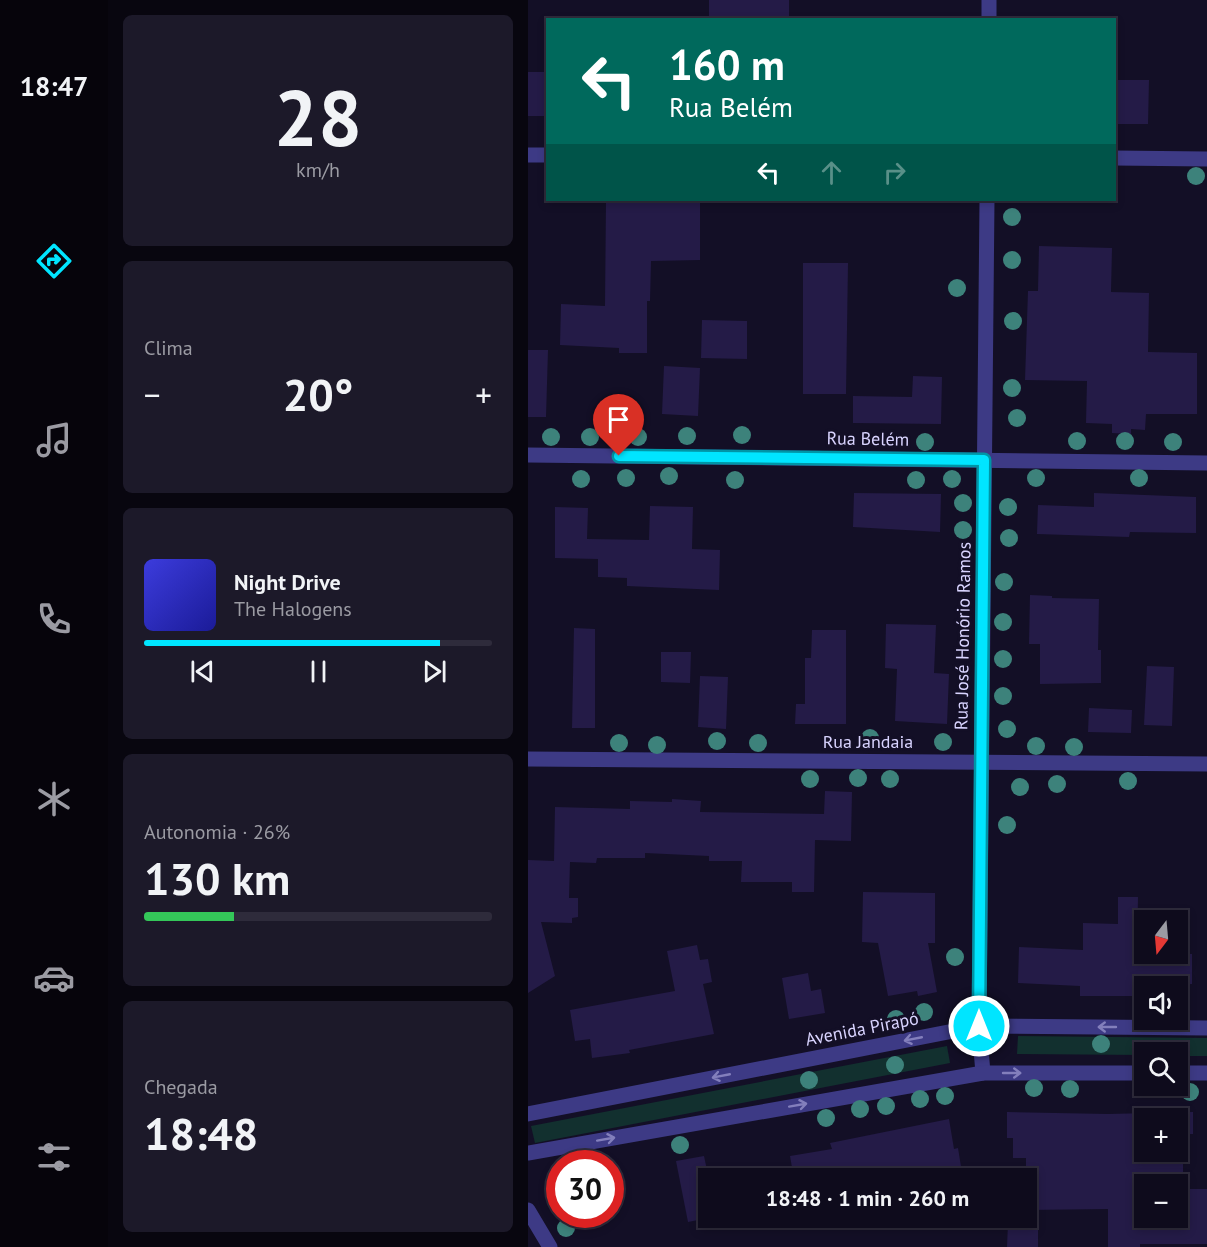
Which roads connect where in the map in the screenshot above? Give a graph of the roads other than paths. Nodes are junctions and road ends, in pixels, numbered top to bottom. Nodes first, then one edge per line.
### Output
1 (989, 0) edge
2 (989, 18) edge
3 (528, 154) edge
4 (546, 155) edge
5 (1116, 158) edge
6 (1207, 159) edge
7 (987, 201) edge
8 (528, 455) edge
9 (984, 460) junction
10 (1207, 463) edge
11 (528, 759) edge
12 (981, 762) junction
13 (1207, 764) edge
14 (979, 1026) junction
15 (1207, 1028) edge
16 (983, 1073) junction
17 (1134, 1073) edge
18 (1188, 1073) edge
19 (1207, 1073) edge
20 (528, 1114) edge
21 (528, 1153) edge
22 (528, 1210) edge
23 (550, 1247) edge

1 - 2 street
3 - 4 street
5 - 6 street
7 - 9 street, Rua José Honório Ramos
8 - 9 street, Rua Belém
9 - 10 street, Rua Belém
9 - 12 street, Rua José Honório Ramos
11 - 12 street, Rua Jandaia
12 - 13 street, Rua Jandaia
12 - 14 street, Rua José Honório Ramos
15 -> 14 street, Avenida Pirapó
14 - 16 street, Rua José Honório Ramos
14 -> 20 street, Avenida Pirapó
16 -> 17 street
21 -> 16 street
18 - 19 street
22 - 23 street

